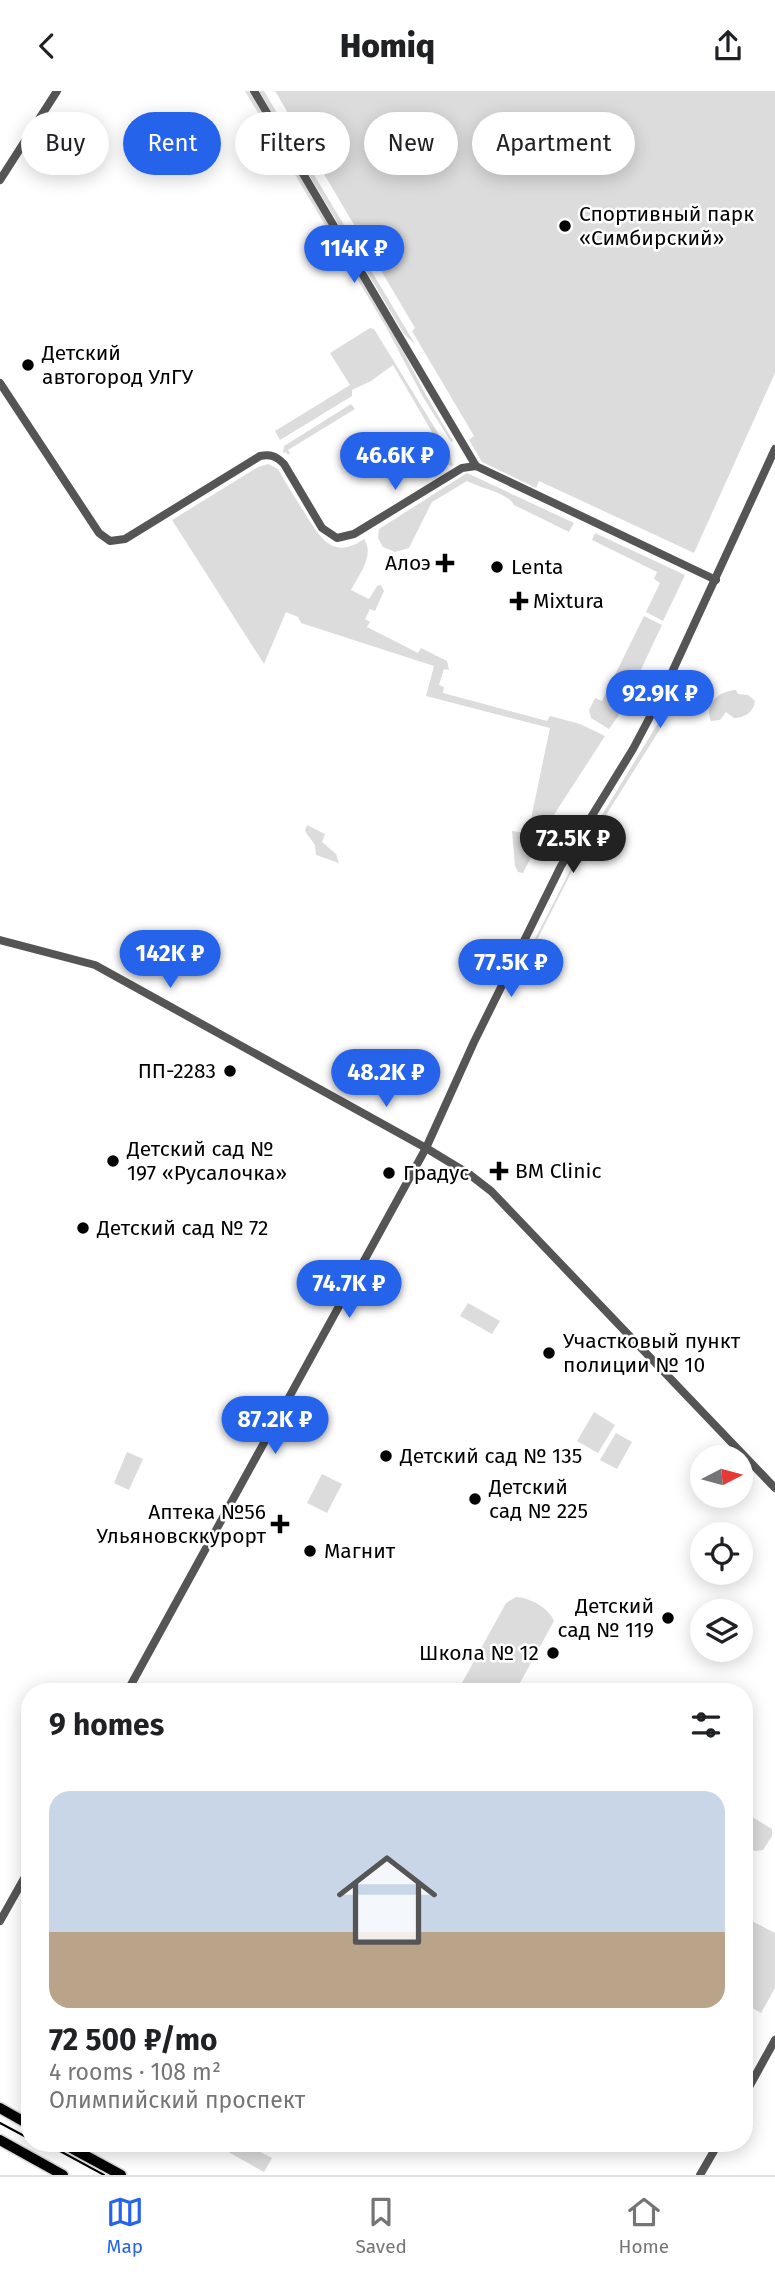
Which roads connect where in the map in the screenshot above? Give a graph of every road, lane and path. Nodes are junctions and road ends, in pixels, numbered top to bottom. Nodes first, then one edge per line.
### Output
1 (57, 91) edge
2 (254, 91) edge
3 (0, 180) edge
4 (0, 383) edge
5 (775, 449) edge
6 (476, 466) junction
7 (716, 580) junction
8 (0, 940) edge
9 (426, 1148) junction
10 (772, 1478) edge
11 (775, 1488) edge
12 (132, 1683) edge
13 (21, 1884) edge
14 (0, 1921) edge
15 (775, 2040) edge
16 (753, 2080) edge
17 (0, 2108) edge
18 (21, 2120) edge
19 (0, 2140) edge
20 (21, 2152) edge
21 (22, 2152) edge
22 (79, 2152) edge
23 (713, 2152) edge
24 (63, 2175) edge
25 (121, 2175) edge
26 (700, 2175) edge

1 - 3 street
2 - 6 street
4 - 6 street
5 - 7 street
6 - 7 street
7 - 9 street
8 - 9 street
9 - 10 street
9 - 12 street
10 - 11 street
13 - 14 street
15 - 16 street
17 - 18 main road
19 - 20 main road
21 - 24 main road
22 - 25 main road
23 - 26 street

